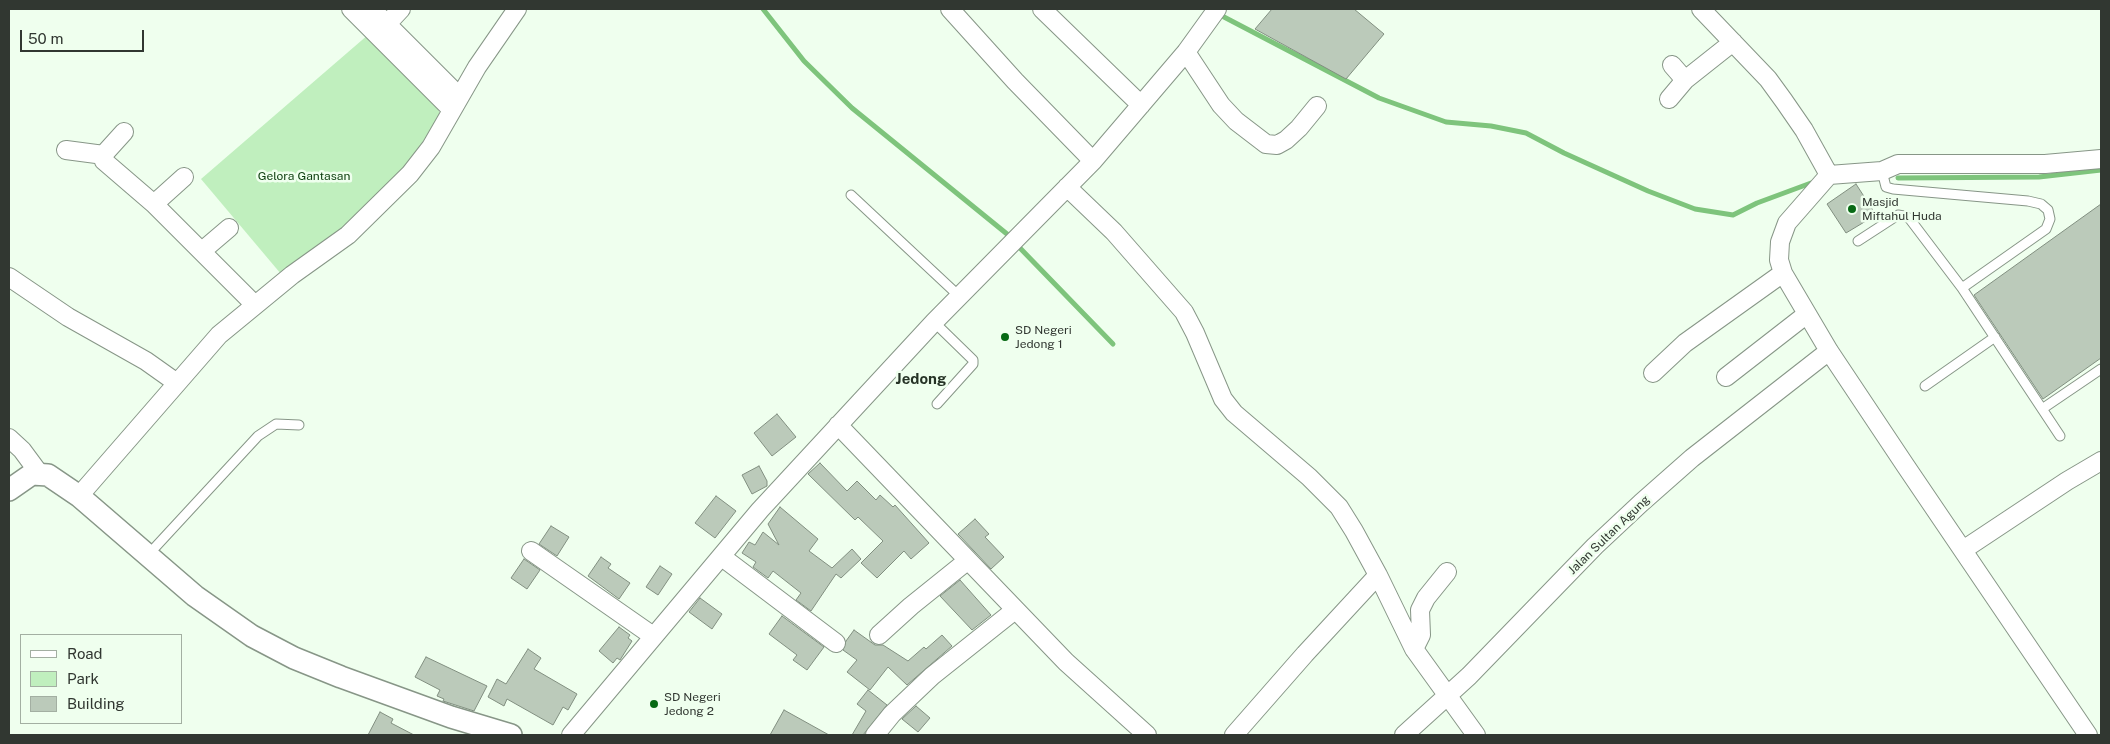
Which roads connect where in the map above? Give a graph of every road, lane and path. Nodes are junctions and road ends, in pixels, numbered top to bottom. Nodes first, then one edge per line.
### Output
1 (351, 9) edge
2 (372, 9) edge
3 (401, 9) edge
4 (517, 9) edge
5 (950, 9) edge
6 (1042, 9) edge
7 (1217, 9) edge
8 (1705, 10) edge
9 (387, 24) junction
10 (1733, 42) junction
11 (1186, 52) junction
12 (1672, 65) dead end
13 (1684, 80) junction
14 (1669, 99) dead end
15 (456, 103) junction
16 (1141, 105) junction
17 (1316, 106) dead end
18 (124, 132) dead end
19 (66, 150) dead end
20 (104, 155) junction
21 (2101, 159) edge
22 (1093, 161) junction
23 (1882, 171) junction
24 (1829, 175) junction
25 (184, 177) dead end
26 (1067, 187) junction
27 (851, 195) dead end
28 (154, 204) junction
29 (229, 228) dead end
30 (1858, 241) dead end
31 (202, 251) junction
32 (1783, 273) junction
33 (9, 277) edge
34 (1962, 288) junction
35 (959, 296) junction
36 (254, 305) junction
37 (1807, 314) junction
38 (934, 322) junction
39 (1995, 337) junction
40 (1830, 351) junction
41 (2101, 369) edge
42 (1653, 373) dead end
43 (1726, 377) dead end
44 (177, 383) junction
45 (1925, 386) dead end
46 (937, 404) dead end
47 (2042, 409) junction
48 (299, 425) dead end
49 (838, 425) junction
50 (2060, 436) dead end
51 (9, 438) edge
52 (2101, 461) edge
53 (39, 473) junction
54 (9, 490) edge
55 (79, 496) junction
56 (531, 550) dead end
57 (1963, 550) junction
58 (148, 556) junction
59 (722, 557) junction
60 (967, 561) junction
61 (1447, 572) dead end
62 (1378, 575) junction
63 (1015, 610) junction
64 (879, 635) dead end
65 (654, 636) junction
66 (836, 642) dead end
67 (1414, 648) junction
68 (1446, 696) junction
69 (2083, 733) edge
70 (1410, 734) edge
71 (511, 735) edge
72 (571, 735) edge
73 (875, 735) edge
74 (1147, 735) edge
75 (1234, 735) edge
76 (1476, 735) edge

1 - 15 street
2 - 9 street
3 - 9 street
4 - 15 street
5 - 22 street
6 - 16 street
7 - 11 street
8 - 10 street
9 - 15 street
10 - 13 street
10 - 24 street
11 - 16 street
11 - 17 street
12 - 13 street
13 - 14 street
15 - 36 street
16 - 22 street
18 - 20 street
19 - 20 street
20 - 28 street
21 - 23 street
22 - 26 street
23 - 24 street
23 - 34 lane
24 - 32 street
25 - 28 street
26 - 35 street
26 - 62 street
27 - 35 lane
28 - 31 street
29 - 31 street
30 - 34 lane
31 - 36 street
32 - 37 street
32 - 42 street
33 - 44 street
34 - 39 lane
35 - 38 street
36 - 44 street
37 - 40 street
37 - 43 street
38 - 46 lane
38 - 49 street
39 - 45 lane
39 - 47 lane
40 - 57 street
40 - 68 street, Jalan Sultan Agung
41 - 47 lane
44 - 55 street
47 - 50 lane
48 - 58 lane
49 - 59 street
49 - 60 street
51 - 53 street
52 - 57 street
53 - 54 street
53 - 55 street
55 - 58 street
56 - 65 street
57 - 69 street
58 - 71 street
59 - 65 street
59 - 66 street
60 - 63 street
60 - 64 street
61 - 67 street
62 - 67 street
62 - 75 street
63 - 73 street
63 - 74 street
65 - 72 street
67 - 68 street
68 - 70 street, Jalan Sultan Agung
68 - 76 street

